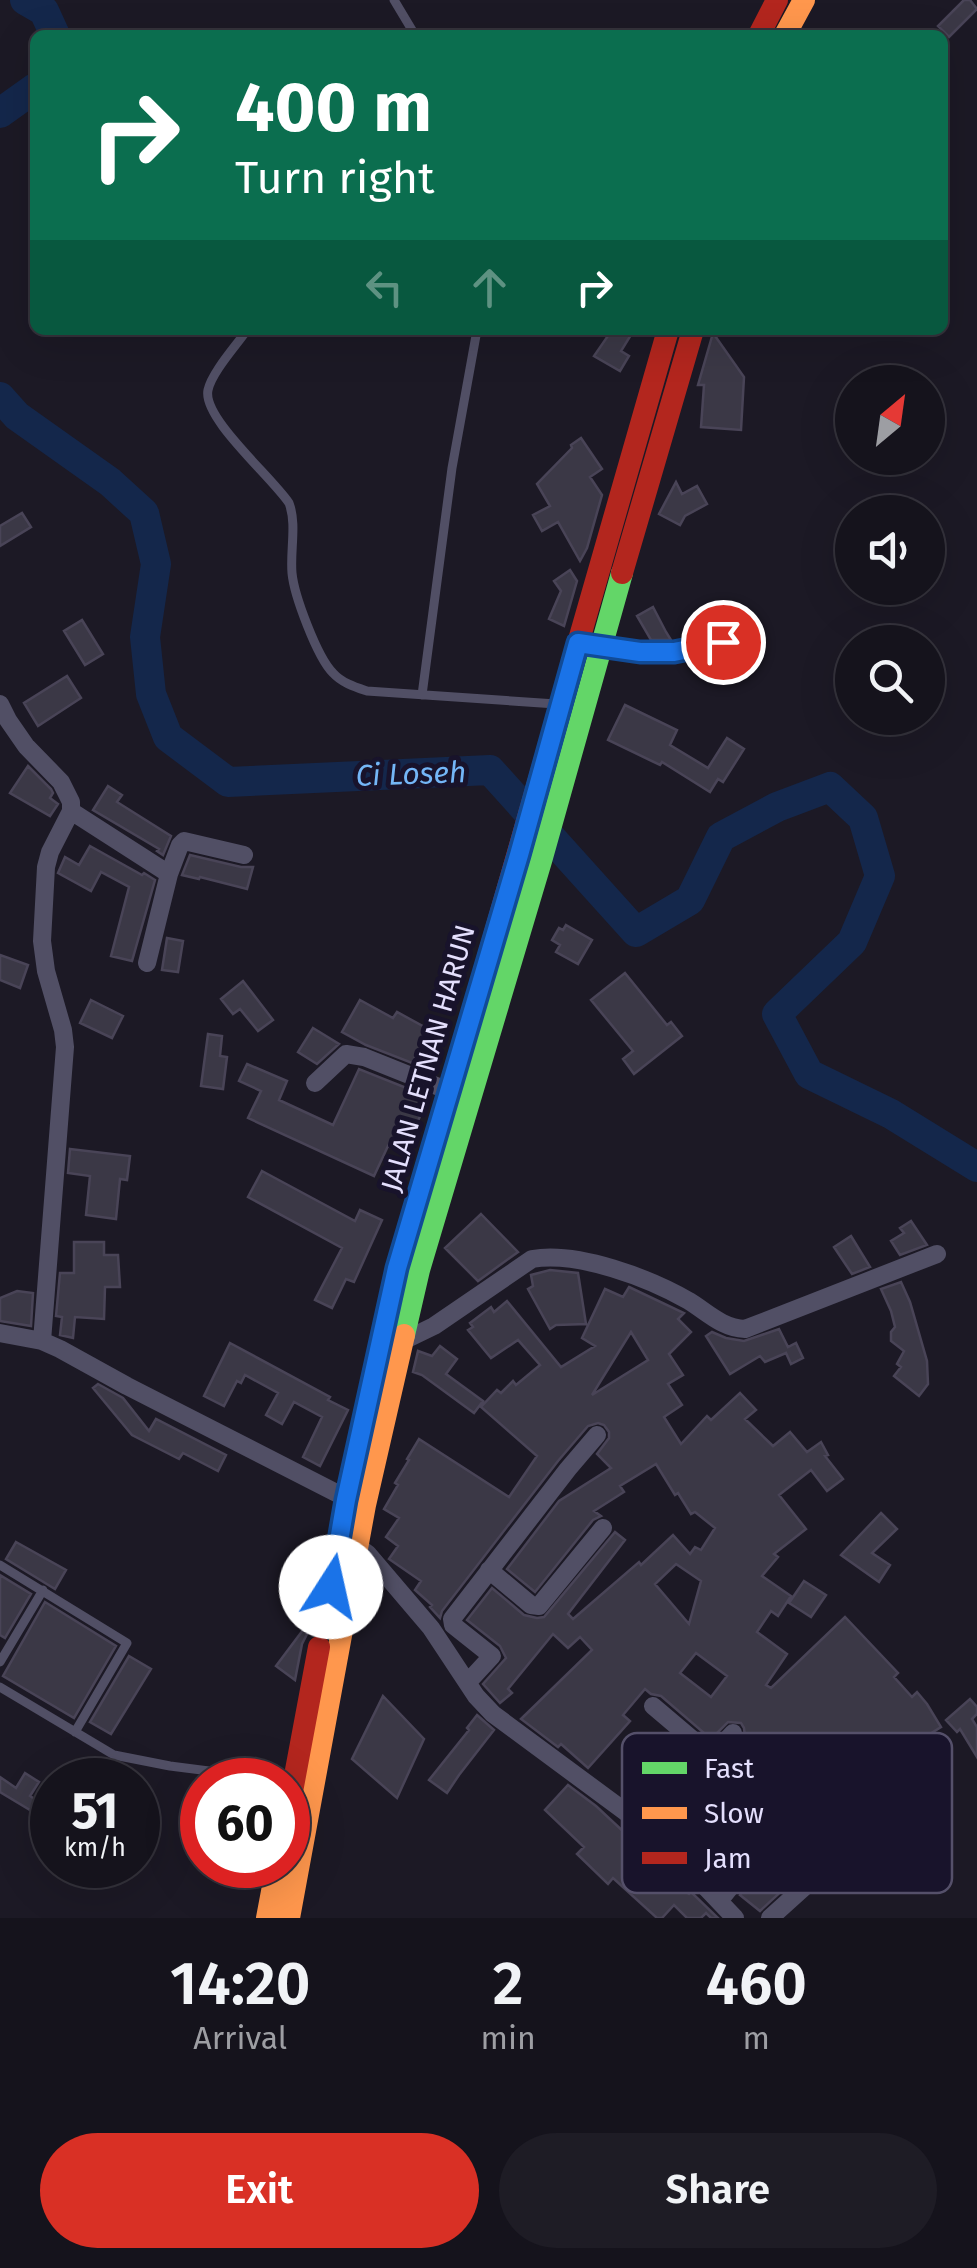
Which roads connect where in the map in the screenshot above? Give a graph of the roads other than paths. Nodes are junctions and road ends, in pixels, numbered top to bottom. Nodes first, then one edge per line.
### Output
1 (394, 0) edge
2 (776, 0) edge
3 (804, 0) edge
4 (412, 30) edge
5 (762, 30) edge
6 (788, 30) edge
7 (244, 335) edge
8 (476, 335) edge
9 (667, 335) edge
10 (691, 335) edge
11 (723, 642) dead end
12 (589, 646) junction
13 (422, 694) junction
14 (0, 704) edge
15 (566, 711) junction
16 (71, 811) junction
17 (244, 856) dead end
18 (530, 858) junction
19 (169, 874) junction
20 (147, 963) dead end
21 (316, 1083) dead end
22 (450, 1091) junction
23 (938, 1254) dead end
24 (0, 1333) edge
25 (42, 1341) junction
26 (402, 1341) junction
27 (598, 1435) dead end
28 (355, 1503) junction
29 (603, 1528) dead end
30 (349, 1540) junction
31 (0, 1566) edge
32 (489, 1570) junction
33 (43, 1590) junction
34 (0, 1662) edge
35 (468, 1682) junction
36 (0, 1687) edge
37 (653, 1706) dead end
38 (75, 1732) junction
39 (685, 1733) edge
40 (293, 1758) edge
41 (180, 1767) edge
42 (622, 1809) edge
43 (273, 1888) edge
44 (711, 1893) edge
45 (726, 1893) edge
46 (796, 1893) edge
47 (719, 1902) junction
48 (267, 1918) edge
49 (289, 1918) edge
50 (735, 1918) edge
51 (770, 1918) edge

1 - 4 lane
2 - 5 main road
3 - 6 main road
7 - 13 lane
8 - 13 lane
9 - 12 main road, JALAN LETNAN HARUN
10 - 12 main road, JALAN LETNAN HARUN
11 - 12 street
12 - 15 main road, JALAN LETNAN HARUN
13 - 15 lane
14 - 16 street
15 - 18 main road, JALAN LETNAN HARUN
16 - 19 street
16 - 25 street
17 - 19 street
18 - 22 main road, JALAN LETNAN HARUN
18 - 26 main road, JALAN LETNAN HARUN
19 - 20 street
21 - 22 street
22 - 28 main road, JALAN LETNAN HARUN
23 - 26 street
24 - 25 street
25 - 28 street
26 - 28 main road, JALAN LETNAN HARUN
27 - 32 street
28 - 30 main road, JALAN LETNAN HARUN
29 - 32 street
30 - 35 street
30 - 40 main road, JALAN LETNAN HARUN
30 - 49 main road, JALAN LETNAN HARUN
31 - 33 lane
32 - 35 street
33 - 34 lane
33 - 38 lane
35 - 42 street
36 - 38 lane
37 - 39 street
38 - 41 lane
43 - 48 main road
44 - 47 street
45 - 47 street
46 - 51 street
47 - 50 street

